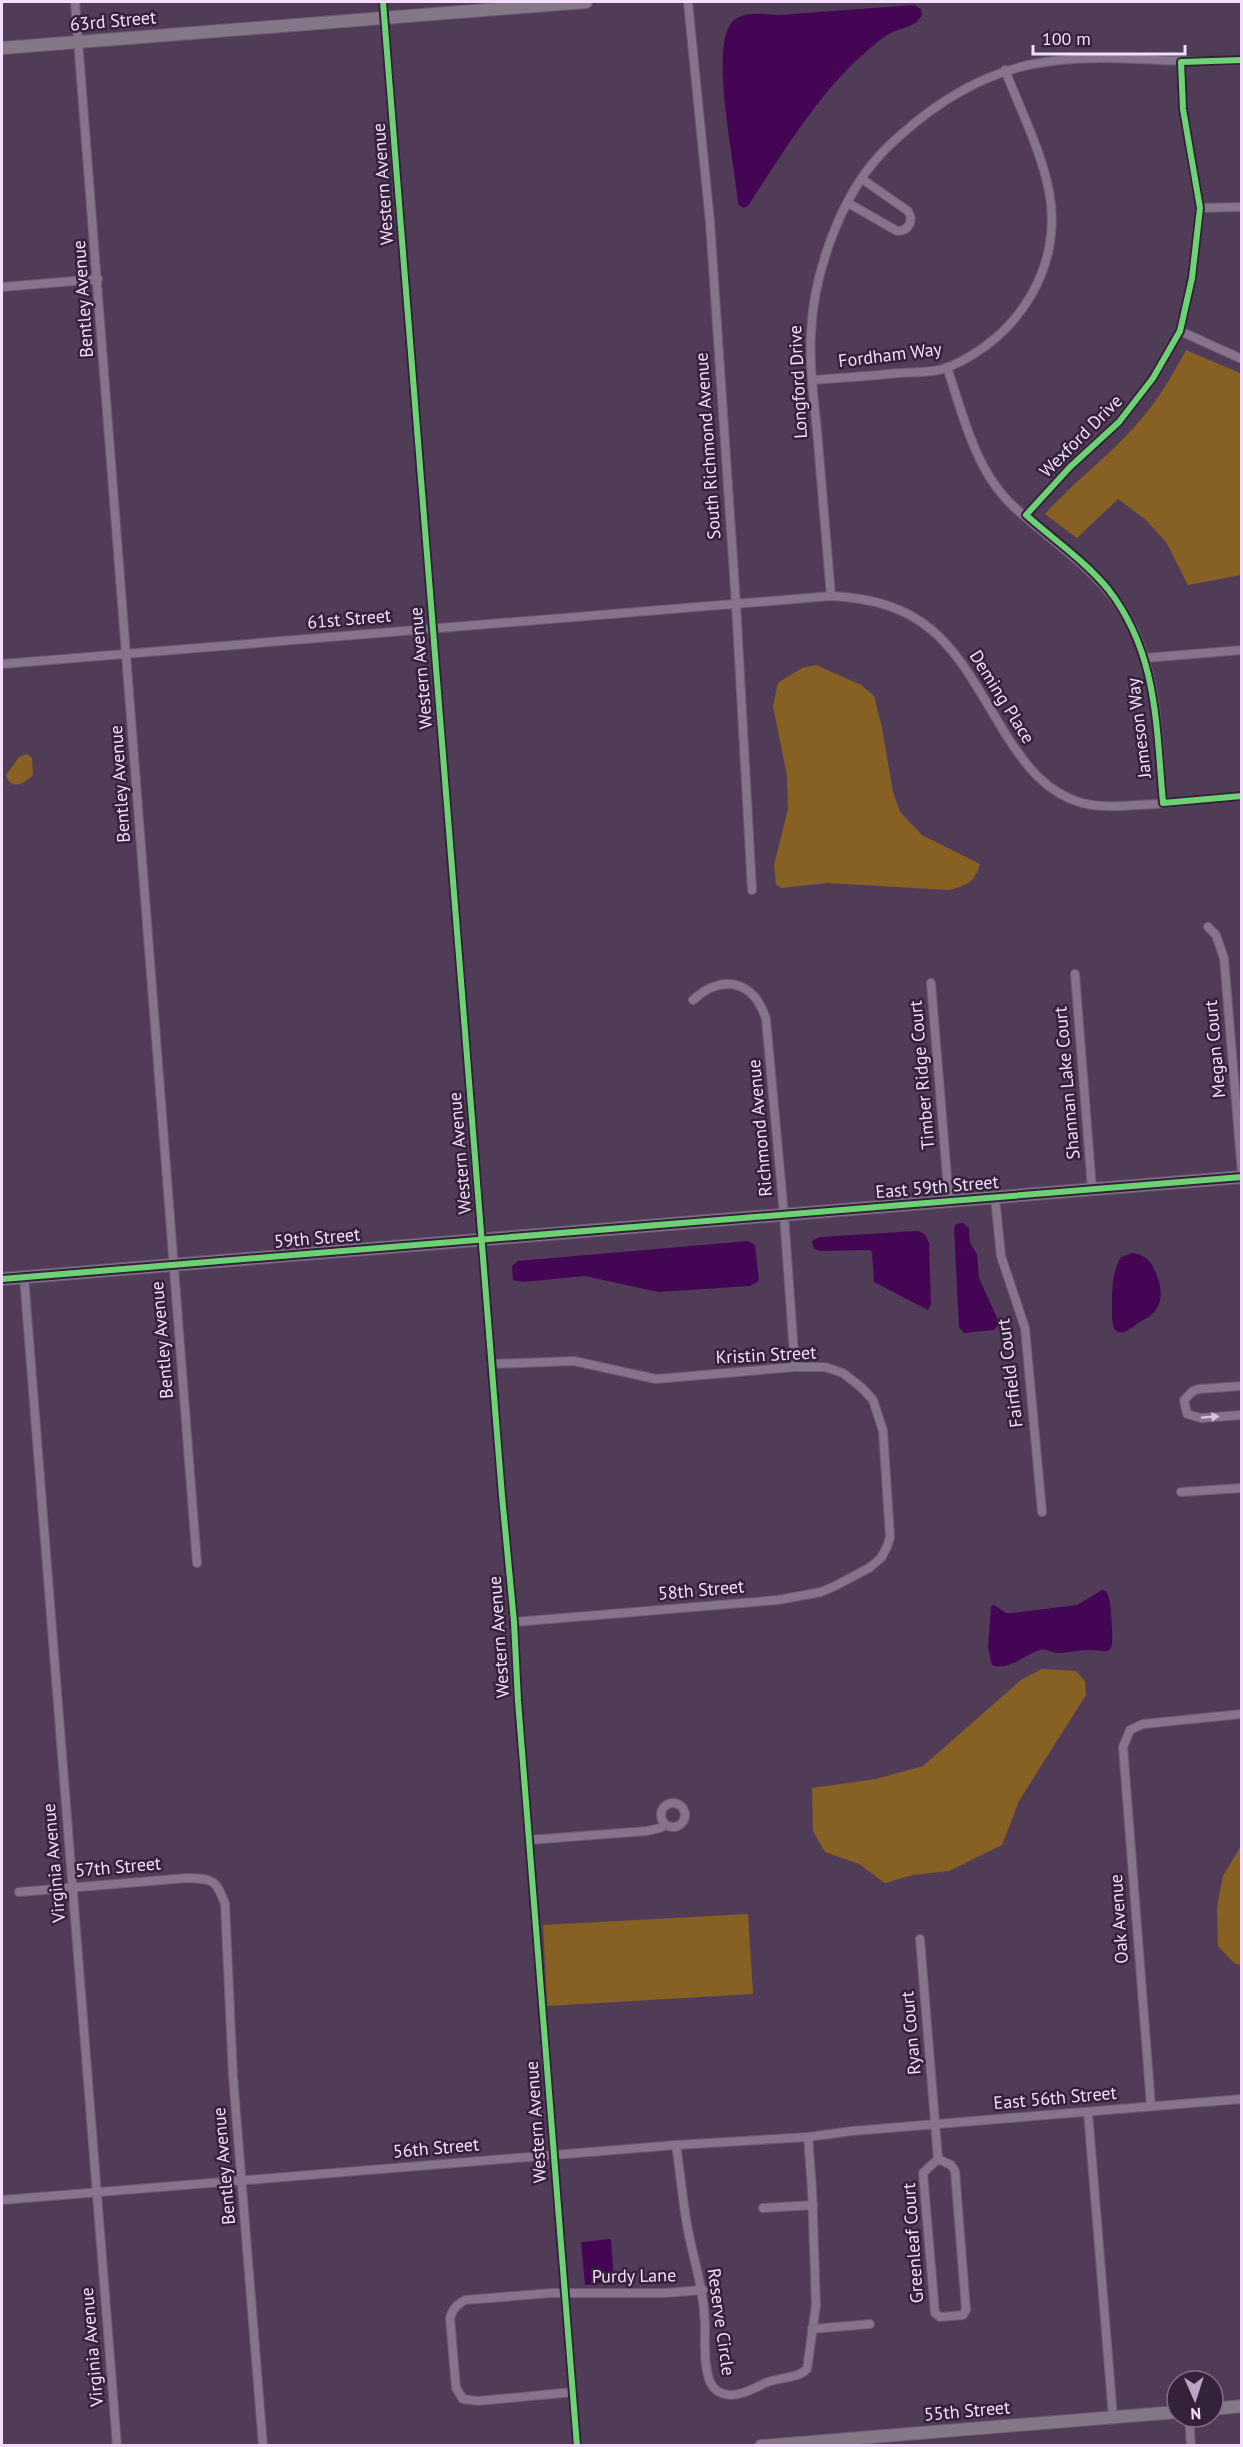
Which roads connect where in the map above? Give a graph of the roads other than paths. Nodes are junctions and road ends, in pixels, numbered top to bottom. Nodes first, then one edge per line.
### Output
1 (75, 2) edge
2 (383, 2) edge
3 (586, 2) edge
4 (688, 2) edge
5 (384, 17) junction
6 (79, 42) junction
7 (2, 48) edge
8 (1242, 60) edge
9 (1181, 63) junction
10 (1005, 70) junction
11 (862, 179) junction
12 (848, 203) junction
13 (1242, 207) edge
14 (1200, 208) junction
15 (98, 279) junction
16 (2, 287) edge
17 (1180, 331) junction
18 (1242, 358) edge
19 (947, 367) junction
20 (812, 380) junction
21 (1026, 515) junction
22 (831, 596) junction
23 (736, 604) junction
24 (433, 629) junction
25 (1242, 650) edge
26 (127, 654) junction
27 (1145, 658) junction
28 (2, 664) edge
29 (1242, 796) edge
30 (1163, 803) junction
31 (752, 890) dead end
32 (1208, 927) dead end
33 (1075, 974) dead end
34 (931, 983) dead end
35 (693, 1000) dead end
36 (1242, 1175) edge
37 (1092, 1189) junction
38 (995, 1197) junction
39 (949, 1201) junction
40 (784, 1215) junction
41 (636, 1227) joint
42 (482, 1239) junction
43 (172, 1264) junction
44 (24, 1277) junction
45 (2, 1279) edge
46 (491, 1364) junction
47 (795, 1367) junction
48 (1242, 1386) edge
49 (1242, 1415) edge
50 (1242, 1488) edge
51 (1181, 1492) dead end
52 (1042, 1512) dead end
53 (881, 1558) joint
54 (197, 1563) dead end
55 (514, 1622) junction
56 (1242, 1714) edge
57 (665, 1825) dead end
58 (529, 1840) junction
59 (218, 1885) joint
60 (72, 1887) junction
61 (19, 1892) dead end
62 (920, 1939) dead end
63 (1242, 2099) edge
64 (1151, 2106) junction
65 (1088, 2112) junction
66 (936, 2125) junction
67 (872, 2129) joint
68 (808, 2138) junction
69 (676, 2145) junction
70 (554, 2155) junction
71 (938, 2159) junction
72 (242, 2181) junction
73 (97, 2192) junction
74 (2, 2200) edge
75 (813, 2205) junction
76 (763, 2208) dead end
77 (703, 2290) junction
78 (566, 2295) junction
79 (870, 2324) dead end
80 (812, 2329) junction
81 (573, 2392) junction
82 (1242, 2406) edge
83 (1225, 2408) edge
84 (1165, 2413) edge
85 (1113, 2417) junction
86 (1190, 2429) edge
87 (885, 2440) edge
88 (117, 2445) edge
89 (263, 2445) edge
90 (577, 2445) edge
91 (760, 2445) edge
92 (1191, 2445) edge

1 - 6 street, Bentley Avenue
2 - 5 street, Western Avenue
3 - 5 street, 63rd Street
4 - 23 street, South Richmond Avenue
5 - 6 street, 63rd Street
5 - 24 street, Western Avenue
6 - 7 street, 63rd Street
6 - 15 street, Bentley Avenue
8 - 9 street, Longford Drive
9 - 10 street, Longford Drive
9 - 14 street, Wexford Drive
10 - 11 street, Longford Drive
10 - 19 street, Fordham Way
11 - 12 street, Longford Drive
11 - 12 street
12 - 20 street, Longford Drive
13 - 14 street
14 - 17 street, Wexford Drive
15 - 16 street
15 - 26 street, Bentley Avenue
17 - 18 street
17 - 21 street, Wexford Drive
19 - 20 street, Fordham Way
19 - 21 street, Jameson Way
20 - 22 street, Longford Drive
21 - 27 street, Jameson Way
22 - 23 street, Deming Place
22 - 30 street, Deming Place
23 - 24 street, 61st Street
23 - 31 street, South Richmond Avenue
24 - 26 street, 61st Street
24 - 42 street, Western Avenue
25 - 27 street
26 - 28 street, 61st Street
26 - 43 street, Bentley Avenue
27 - 30 street, Jameson Way
29 - 30 street, Deming Place
32 - 36 street, Megan Court
33 - 37 street, Shannan Lake Court
34 - 39 street, Timber Ridge Court
35 - 40 street, Richmond Avenue
36 - 37 street, East 59th Street
37 - 38 street, East 59th Street
38 - 39 street, East 59th Street
38 - 52 street, Fairfield Court
39 - 40 street, East 59th Street
40 - 41 street, East 59th Street
40 - 47 street, Richmond Avenue
41 - 42 street, 59th Street
42 - 43 street, 59th Street
42 - 46 street, Western Avenue
43 - 44 street, 59th Street
43 - 54 street, Bentley Avenue
44 - 45 street, 59th Street
44 - 60 street, Virginia Avenue
46 - 47 street, Kristin Street
46 - 55 street, Western Avenue
47 - 53 street, Kristin Street
48 -> 49 street
50 - 51 street
53 - 55 street, 58th Street
55 - 58 street, Western Avenue
56 - 64 street, Oak Avenue
57 - 58 street
58 - 70 street, Western Avenue
59 - 60 street, 57th Street
59 - 72 street, Bentley Avenue
60 - 61 street, 57th Street
60 - 73 street, Virginia Avenue
62 - 66 street, Ryan Court
63 - 64 street, East 56th Street
64 - 65 street, East 56th Street
65 - 66 street, East 56th Street
65 - 85 street
66 - 67 street, East 56th Street
66 - 71 street
67 - 68 street, 56th Street
68 - 69 street, 56th Street
68 - 75 street, Reserve Circle
69 - 70 street, 56th Street
69 - 77 street, Reserve Circle
70 - 72 street, 56th Street
70 - 78 street, Western Avenue
71 - 71 street, Greenleaf Court
72 - 73 street, 56th Street
72 - 89 street, Bentley Avenue
73 - 74 street, 56th Street
73 - 88 street, Virginia Avenue
75 - 76 street
75 - 80 street, Reserve Circle
77 - 78 street, Purdy Lane
77 - 80 street, Reserve Circle
78 - 81 street, Western Avenue
78 - 81 street, Purdy Lane
79 - 80 street
81 - 90 street, Western Avenue
82 - 83 street
84 - 85 street, 55th Street
85 - 87 street, 55th Street
86 - 92 street
87 - 91 street, 55th Street

